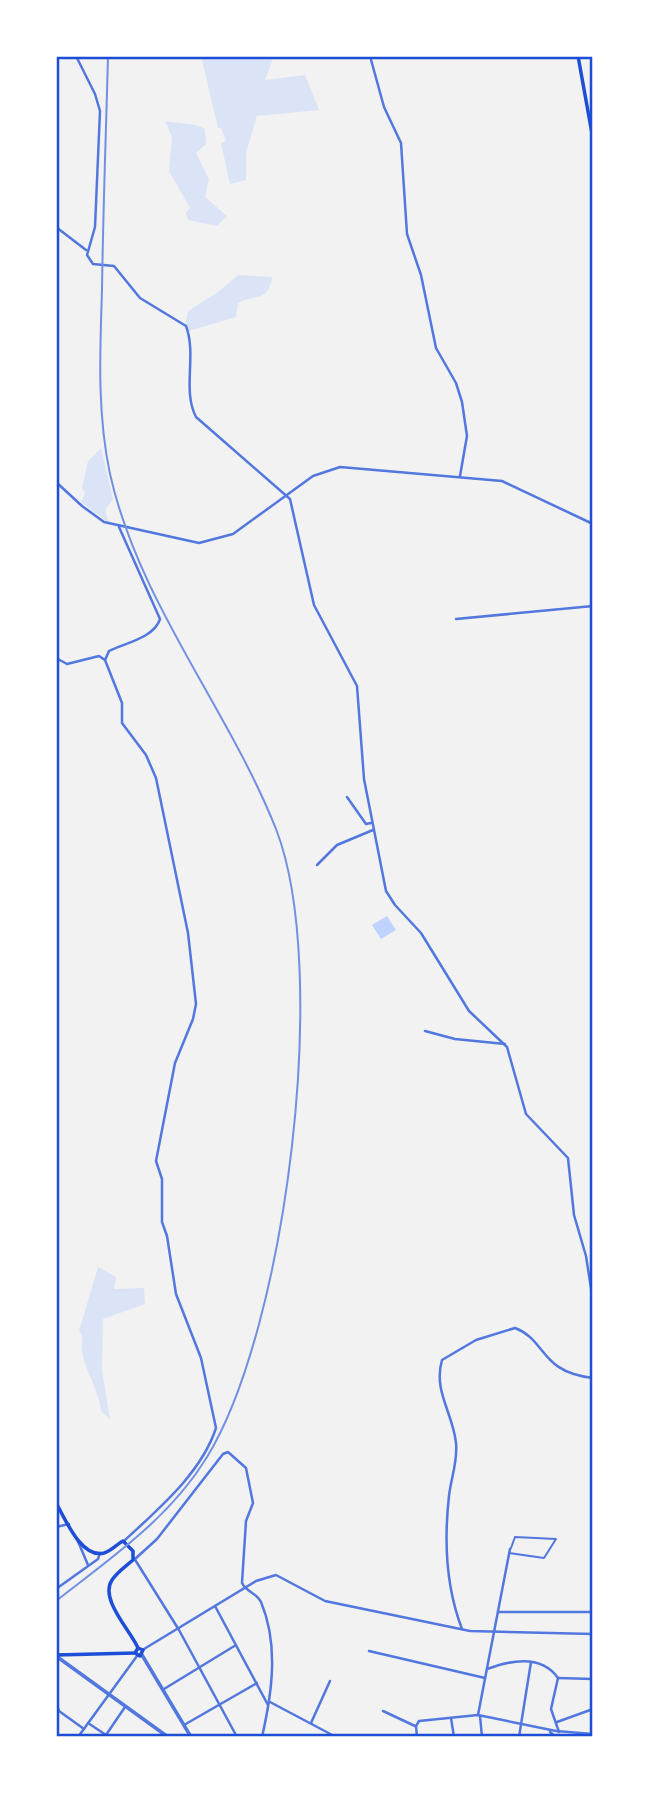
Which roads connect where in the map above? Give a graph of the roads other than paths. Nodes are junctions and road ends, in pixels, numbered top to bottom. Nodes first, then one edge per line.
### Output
1 (76, 56) edge
2 (370, 56) edge
3 (578, 56) edge
4 (593, 139) edge
5 (56, 227) edge
6 (86, 250) junction
7 (460, 476) junction
8 (56, 482) edge
9 (287, 495) junction
10 (593, 524) edge
11 (120, 527) junction
12 (593, 606) edge
13 (456, 618) dead end
14 (56, 658) edge
15 (105, 660) junction
16 (347, 797) dead end
17 (371, 823) junction
18 (373, 830) junction
19 (317, 865) dead end
20 (425, 1031) dead end
21 (505, 1044) junction
22 (593, 1301) edge
23 (592, 1378) edge
24 (56, 1503) edge
25 (69, 1524) junction
26 (56, 1527) edge
27 (77, 1539) junction
28 (123, 1541) junction
29 (510, 1551) junction
30 (100, 1553) junction
31 (134, 1558) junction
32 (89, 1565) junction
33 (244, 1588) junction
34 (56, 1589) edge
35 (215, 1606) junction
36 (498, 1612) junction
37 (593, 1612) edge
38 (462, 1629) junction
39 (179, 1630) junction
40 (494, 1633) junction
41 (593, 1634) edge
42 (236, 1645) junction
43 (369, 1651) dead end
44 (139, 1652) junction
45 (56, 1655) edge
46 (531, 1662) junction
47 (198, 1668) junction
48 (487, 1669) junction
49 (485, 1678) junction
50 (558, 1678) junction
51 (593, 1679) edge
52 (330, 1681) dead end
53 (257, 1683) junction
54 (163, 1690) junction
55 (109, 1695) junction
56 (56, 1701) edge
57 (269, 1704) junction
58 (218, 1705) junction
59 (125, 1707) junction
60 (593, 1709) edge
61 (383, 1711) dead end
62 (479, 1715) junction
63 (451, 1718) junction
64 (88, 1723) junction
65 (556, 1723) junction
66 (310, 1724) junction
67 (184, 1725) junction
68 (521, 1725) junction
69 (416, 1726) junction
70 (84, 1729) junction
71 (548, 1730) junction
72 (559, 1732) junction
73 (593, 1734) edge
74 (108, 1736) edge
75 (78, 1737) edge
76 (168, 1737) edge
77 (191, 1737) edge
78 (237, 1737) edge
79 (262, 1737) edge
80 (335, 1737) edge
81 (417, 1737) edge
82 (454, 1737) edge
83 (482, 1737) edge
84 (519, 1737) edge
85 (556, 1737) edge

1 - 6 street
2 - 7 street
3 - 4 main road
5 - 6 street
6 - 9 street
7 - 9 street
7 - 10 street
8 - 11 street
9 - 11 street
9 - 17 street
11 - 15 street
12 - 13 street
14 - 15 street
15 - 28 street
16 - 17 street
17 - 18 street
18 - 19 street
18 - 21 street
20 - 21 street
21 - 22 street
23 - 38 street
24 - 25 main road
25 - 26 street
25 - 27 main road
27 - 30 main road
27 - 32 street
28 - 30 main road
28 - 31 main road
29 - 29 lane
29 - 36 street
30 - 32 street
31 - 33 street
31 - 39 street
31 - 44 main road
32 - 34 street
33 - 35 street
33 - 38 street
33 - 57 street
35 - 39 street
35 - 42 street
36 - 37 street
36 - 40 street
38 - 40 street
39 - 44 street
39 - 47 street
40 - 41 street
40 - 48 street
42 - 47 street
42 - 53 street
43 - 49 street
44 - 45 main road
44 - 54 street
44 - 55 street
45 - 55 street
46 - 48 street
46 - 50 street
46 - 68 street
47 - 54 street
47 - 58 street
48 - 49 street
49 - 62 street
50 - 51 street
50 - 65 street
52 - 66 street
53 - 57 street
53 - 58 street
54 - 67 street
55 - 59 street
55 - 64 street
56 - 70 street
57 - 66 street
57 - 79 street
58 - 67 street
58 - 78 street
59 - 74 street
59 - 76 street
60 - 65 street
61 - 69 street
62 - 63 street
62 - 68 street
62 - 83 street
63 - 69 street
63 - 82 street
64 - 70 street
64 - 74 street
65 - 72 street
66 - 80 street
67 - 77 street
68 - 71 street
68 - 84 street
69 - 81 street
70 - 75 street
71 - 72 street
71 - 85 street
72 - 73 street

